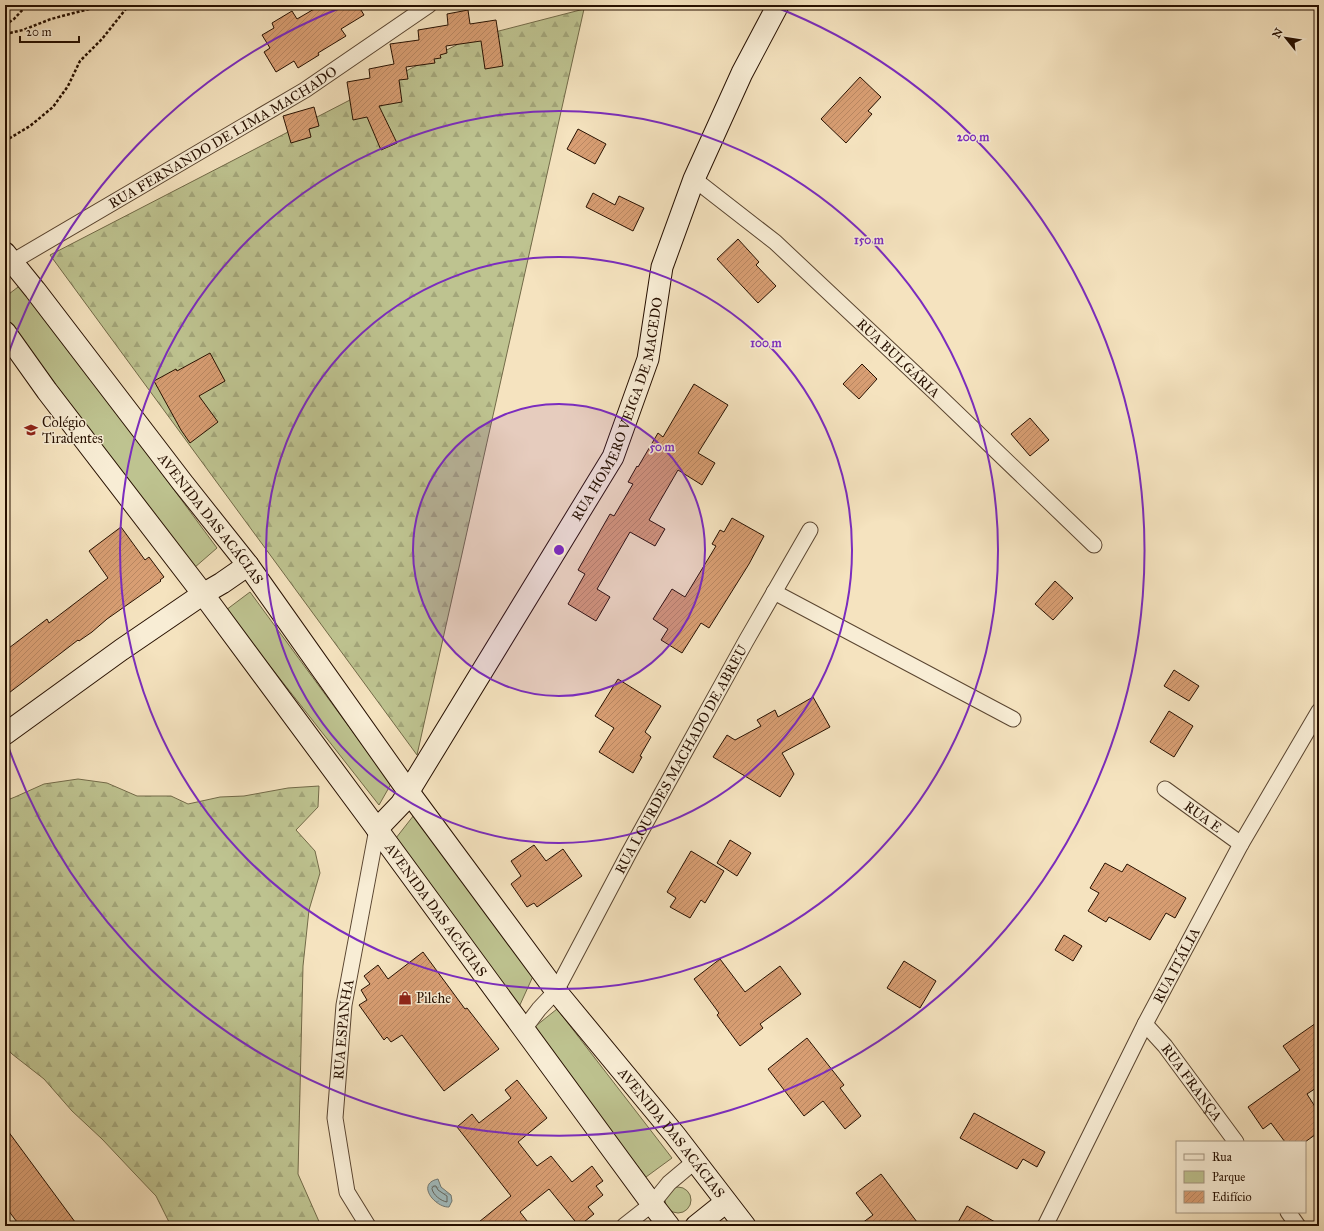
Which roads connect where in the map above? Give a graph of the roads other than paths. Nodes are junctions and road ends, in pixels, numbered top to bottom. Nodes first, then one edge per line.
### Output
1 (429, 5) edge
2 (778, 5) edge
3 (694, 179) junction
4 (7, 260) edge
5 (5, 332) edge
6 (810, 530) dead end
7 (1094, 545) dead end
8 (248, 565) junction
9 (774, 592) junction
10 (203, 594) junction
11 (1319, 711) edge
12 (1013, 719) dead end
13 (5, 734) edge
14 (1165, 789) dead end
15 (404, 798) junction
16 (377, 829) junction
17 (1241, 844) junction
18 (556, 991) junction
19 (1145, 1024) junction
20 (524, 1029) junction
21 (1235, 1141) edge
22 (694, 1162) junction
23 (726, 1202) junction
24 (652, 1204) junction
25 (1289, 1213) edge
26 (368, 1226) edge
27 (624, 1226) edge
28 (669, 1226) edge
29 (696, 1226) edge
30 (745, 1226) edge
31 (1045, 1226) edge
32 (1298, 1226) edge

1 - 4 street, RUA FERNANDO DE LIMA MACHADO
2 - 3 street, RUA HOMERO VEIGA DE MACEDO
3 - 7 street, RUA BULGÁRIA
3 - 15 street, RUA HOMERO VEIGA DE MACEDO
4 - 8 street, AVENIDA DAS ACÁCIAS
5 - 10 street, AVENIDA DAS ACÁCIAS
6 - 9 street, RUA LOURDES MACHADO DE ABREU
8 - 10 street, AVENIDA DAS ACÁCIAS
8 - 15 street, AVENIDA DAS ACÁCIAS
9 - 12 street
9 - 18 street, RUA LOURDES MACHADO DE ABREU
10 - 13 street
10 - 16 street, AVENIDA DAS ACÁCIAS
11 - 17 street, RUA ITÁLIA
14 - 17 street, RUA E
15 - 16 street, RUA HOMERO VEIGA DE MACEDO
15 - 18 street, AVENIDA DAS ACÁCIAS
16 - 20 street, AVENIDA DAS ACÁCIAS
16 - 26 street, RUA ESPANHA
17 - 19 street, RUA ITÁLIA
18 - 20 street, RUA LOURDES MACHADO DE ABREU
18 - 22 street, AVENIDA DAS ACÁCIAS
19 - 21 street, RUA FRANÇA
19 - 31 street, RUA ITÁLIA
20 - 24 street, AVENIDA DAS ACÁCIAS
22 - 23 street, AVENIDA DAS ACÁCIAS
22 - 24 street
23 - 29 street
23 - 30 street, AVENIDA DAS ACÁCIAS
24 - 27 street
24 - 28 street, AVENIDA DAS ACÁCIAS
25 - 32 street

